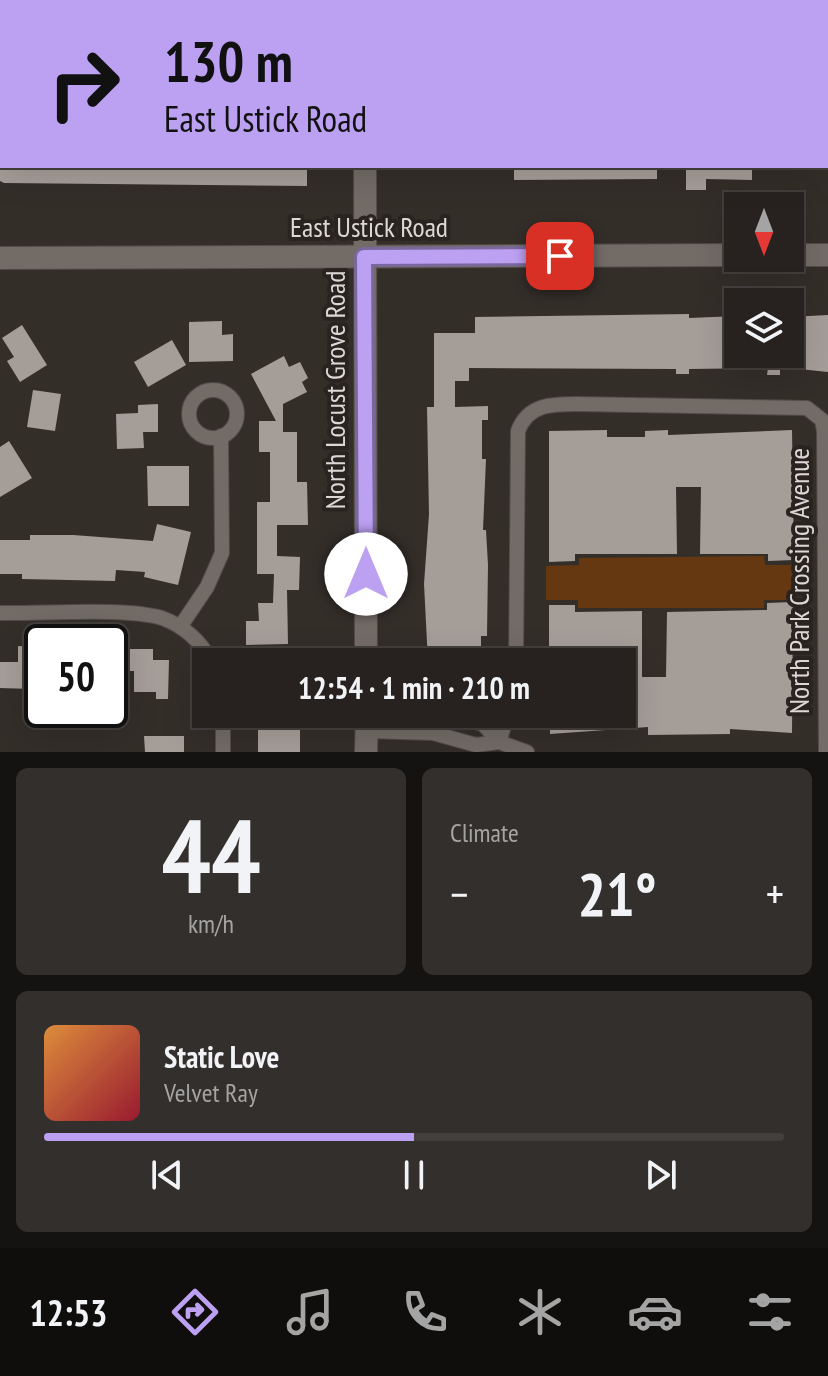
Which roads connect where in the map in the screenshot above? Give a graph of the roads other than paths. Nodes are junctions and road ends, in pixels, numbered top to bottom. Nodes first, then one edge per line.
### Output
1 (365, 168) edge
2 (724, 255) edge
3 (804, 255) edge
4 (828, 255) edge
5 (364, 257) junction
6 (0, 258) edge
7 (221, 436) dead end
8 (0, 613) edge
9 (180, 627) junction
10 (202, 648) edge
11 (366, 648) edge
12 (516, 648) edge
13 (223, 728) edge
14 (487, 728) edge
15 (504, 728) edge
16 (367, 732) edge
17 (499, 742) junction
18 (223, 752) edge
19 (527, 752) edge
20 (826, 752) edge

1 - 5 main road, North Locust Grove Road
2 - 5 main road, East Ustick Road
3 - 4 main road
5 - 6 main road, East Ustick Road
5 - 11 main road, North Locust Grove Road
7 - 9 street
8 - 9 street
9 - 10 street
12 - 20 street, North Park Crossing Avenue
13 - 18 street
14 - 17 street
15 - 17 street
16 - 17 street
17 - 19 street

